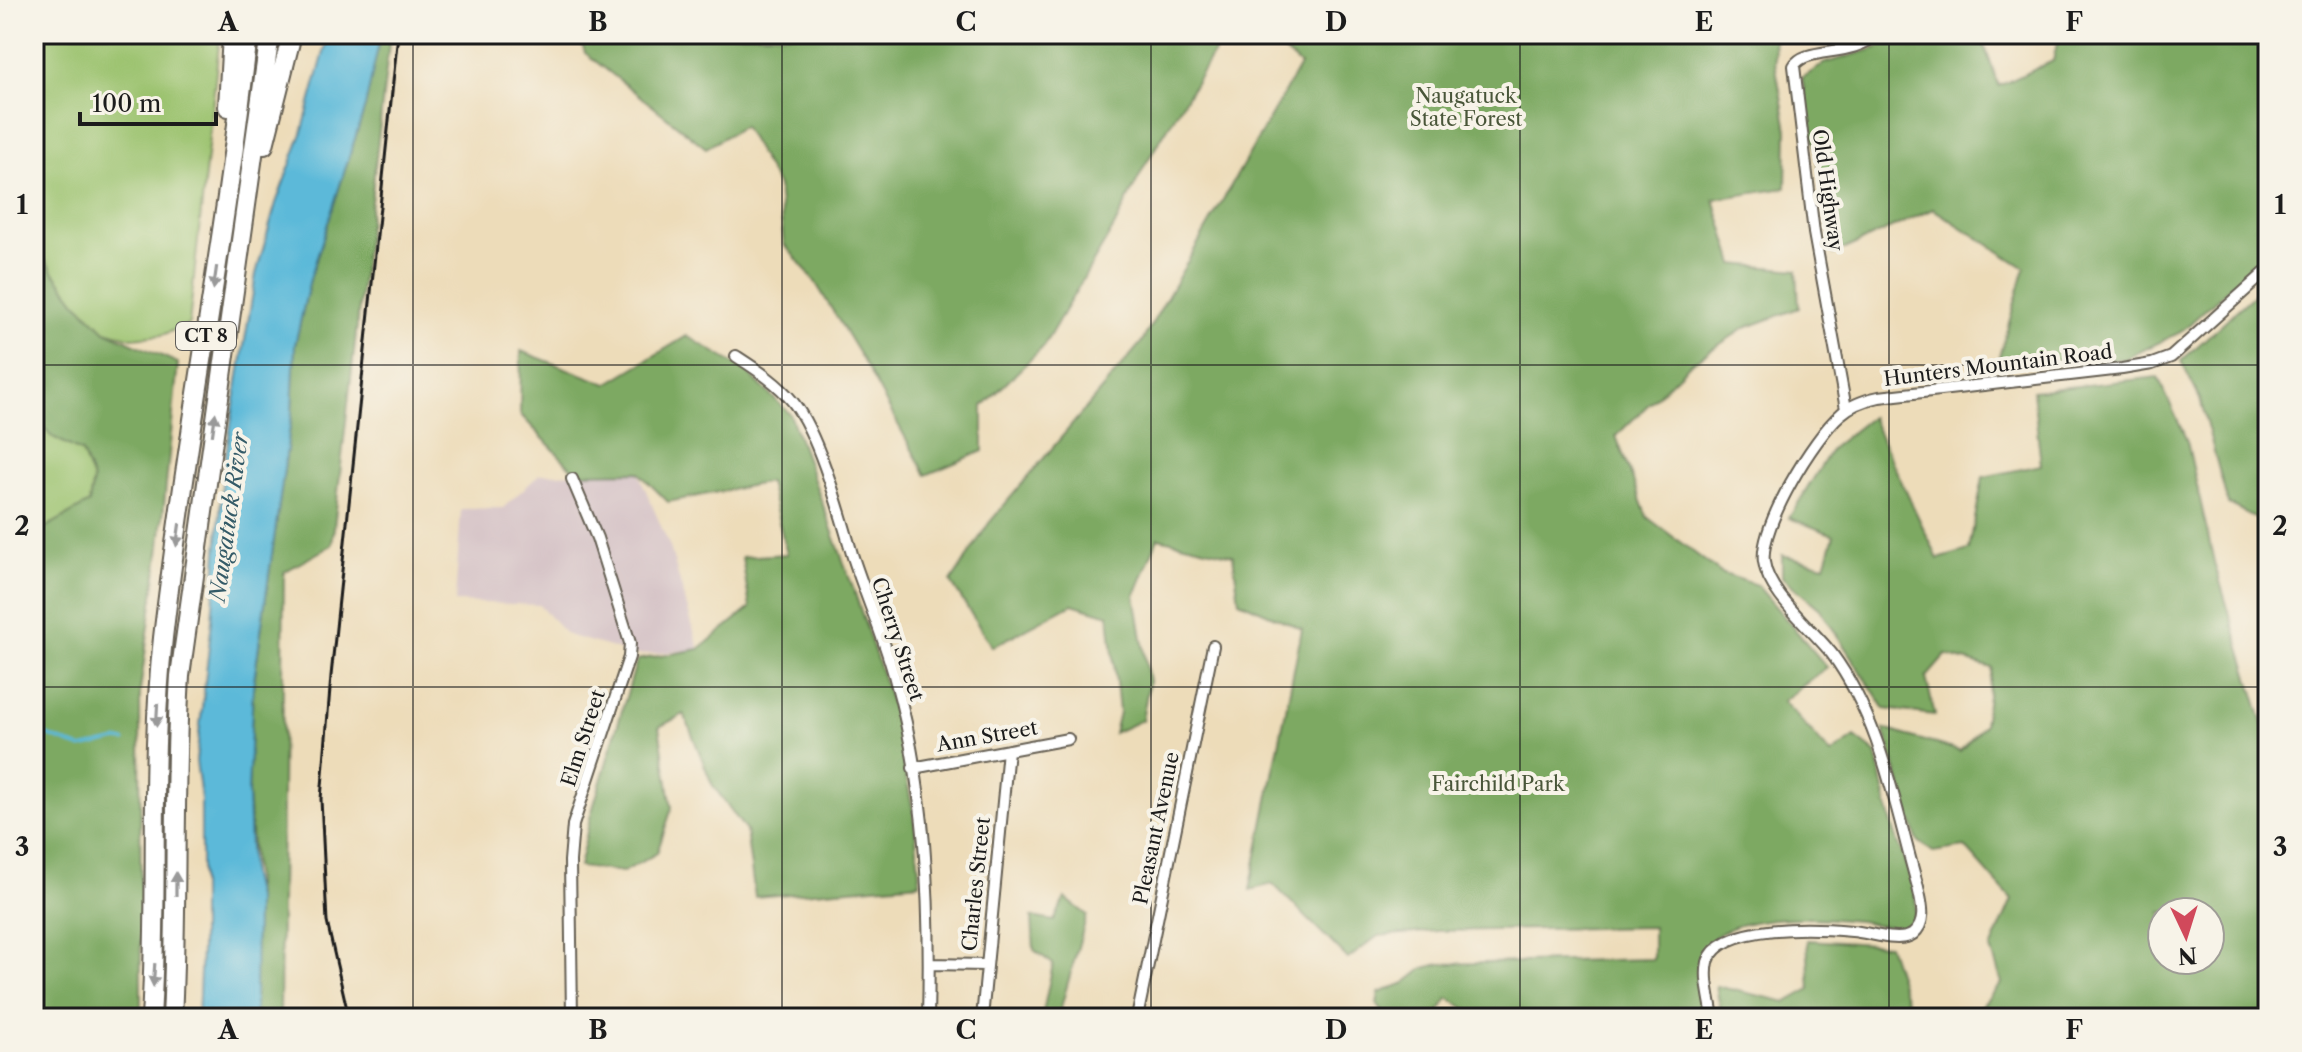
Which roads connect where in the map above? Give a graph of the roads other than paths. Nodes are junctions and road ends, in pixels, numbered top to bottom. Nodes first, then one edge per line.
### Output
1 (232, 34) edge
2 (248, 34) edge
3 (270, 34) edge
4 (292, 34) edge
5 (1877, 34) edge
6 (241, 237) junction
7 (220, 245) junction
8 (2268, 270) edge
9 (736, 356) dead end
10 (1846, 409) junction
11 (572, 479) dead end
12 (1213, 646) dead end
13 (1068, 739) dead end
14 (1008, 750) junction
15 (913, 768) junction
16 (929, 964) junction
17 (986, 965) junction
18 (151, 1018) edge
19 (172, 1018) edge
20 (572, 1018) edge
21 (928, 1018) edge
22 (982, 1018) edge
23 (1137, 1018) edge
24 (1713, 1018) edge

1 - 7 highway
2 - 7 highway, CT 8
3 - 6 highway, CT 8
4 - 6 highway
5 - 10 street, Old Highway
19 -> 6 highway, CT 8
7 -> 18 highway, CT 8
8 - 10 street, Hunters Mountain Road
9 - 15 street, Cherry Street
10 - 24 street
11 - 20 street, Elm Street
12 - 23 street, Pleasant Avenue
13 - 14 street, Ann Street
14 - 15 street, Ann Street
14 - 17 street, Charles Street
15 - 16 street, Cherry Street
16 - 17 street, Charles Street
16 - 21 street, Cherry Street
17 - 22 street

